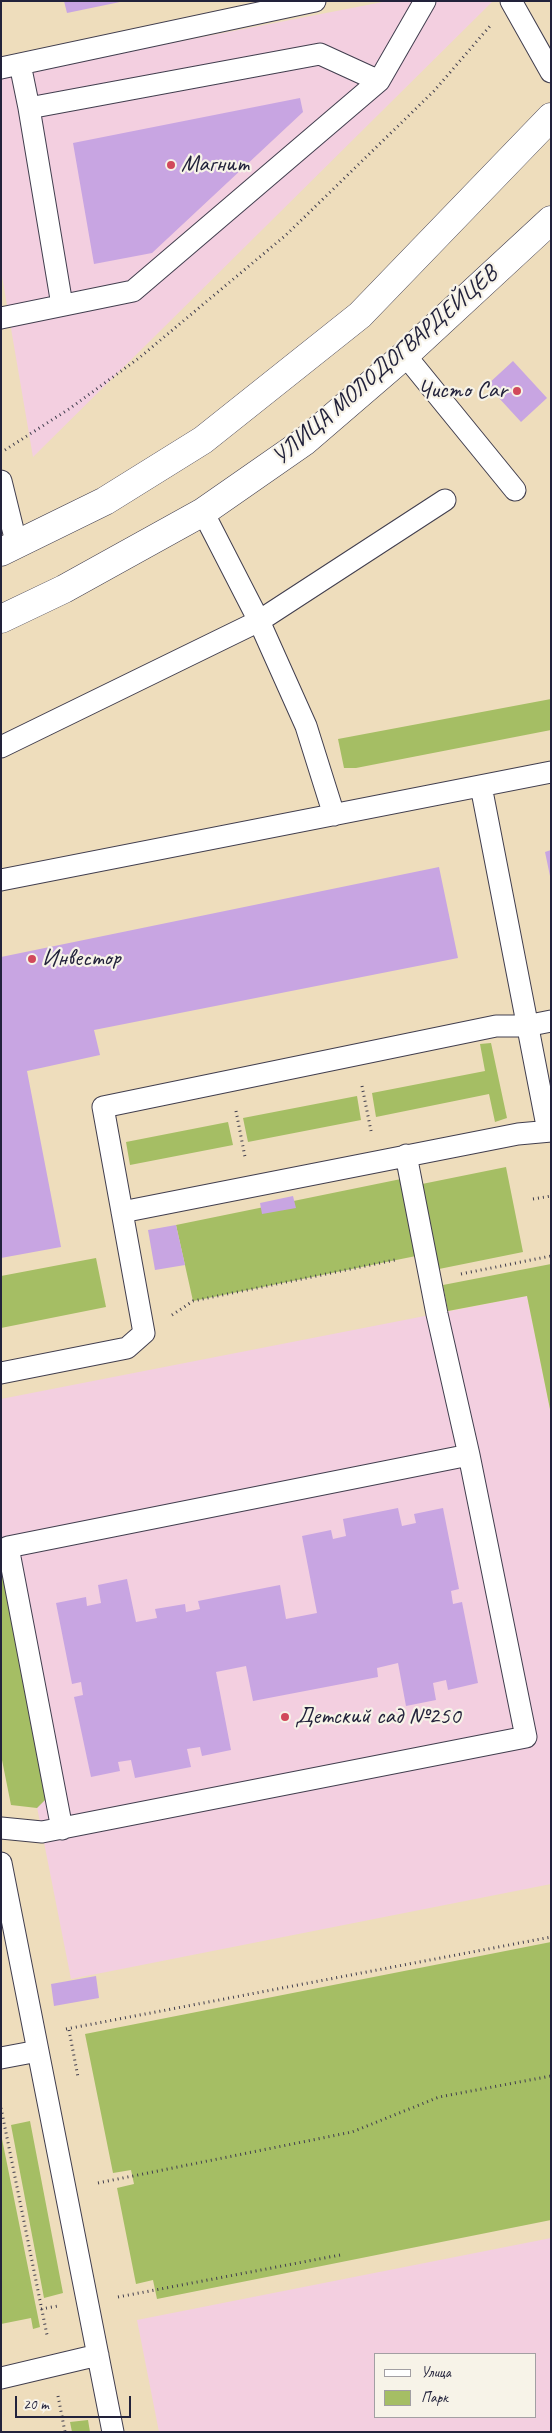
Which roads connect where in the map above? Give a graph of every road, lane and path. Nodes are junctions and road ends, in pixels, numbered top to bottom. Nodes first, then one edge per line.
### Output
1 (315, 1) edge
2 (425, 1) edge
3 (511, 1) edge
4 (11, 66) edge
5 (551, 72) edge
6 (379, 81) junction
7 (29, 108) junction
8 (551, 117) edge
9 (551, 220) edge
10 (62, 305) junction
11 (1, 318) edge
12 (405, 355) junction
13 (1, 452) edge
14 (1, 481) edge
15 (516, 490) dead end
16 (445, 500) dead end
17 (203, 512) junction
18 (9, 549) edge
19 (1, 619) edge
20 (259, 620) junction
21 (1, 748) edge
22 (551, 772) edge
23 (481, 786) junction
24 (334, 815) junction
25 (1, 880) edge
26 (551, 1021) edge
27 (526, 1026) junction
28 (356, 1055) junction
29 (225, 1082) junction
30 (549, 1131) edge
31 (406, 1155) junction
32 (378, 1161) junction
33 (241, 1188) junction
34 (551, 1196) edge
35 (533, 1199) dead end
36 (122, 1212) junction
37 (551, 1256) edge
38 (430, 1280) junction
39 (144, 1333) junction
40 (1, 1373) edge
41 (469, 1455) junction
42 (1, 1828) edge
43 (62, 1828) junction
44 (1, 1863) edge
45 (551, 1937) edge
46 (31, 2020) junction
47 (38, 2051) junction
48 (1, 2058) edge
49 (551, 2076) edge
50 (1, 2108) edge
51 (98, 2183) dead end
52 (340, 2256) dead end
53 (88, 2301) junction
54 (41, 2309) junction
55 (98, 2355) junction
56 (53, 2365) junction
57 (1, 2378) edge
58 (65, 2432) edge
59 (113, 2432) edge

1 - 4 lane
2 - 6 lane
3 - 5 lane
3 - 13 path
4 - 7 lane
6 - 7 lane
6 - 10 lane
7 - 10 lane
8 - 18 main road
9 - 12 main road, УЛИЦА МОЛОДОГВАРДЕЙЦЕВ
10 - 11 lane
12 - 15 lane
12 - 17 main road, УЛИЦА МОЛОДОГВАРДЕЙЦЕВ
14 - 18 lane
16 - 20 lane
17 - 19 main road, УЛИЦА МОЛОДОГВАРДЕЙЦЕВ
17 - 20 lane
20 - 21 lane
20 - 24 lane
22 - 23 lane
23 - 24 lane
23 - 27 lane
24 - 25 lane
26 - 27 lane
27 - 28 lane
27 - 30 lane
28 - 29 lane
28 - 32 path
29 - 33 path
29 - 36 lane
30 - 31 lane
31 - 32 lane
31 - 38 lane
32 - 33 lane
33 - 36 lane
34 - 35 path
36 - 39 lane
37 - 38 path
38 - 39 path
38 - 41 lane
39 - 40 lane
41 - 43 lane
41 - 43 lane
42 - 43 lane
44 - 46 lane
45 - 46 path
46 - 47 lane
47 - 48 lane
47 - 53 lane
49 - 51 path
50 - 54 path
52 - 53 path
53 - 54 path
53 - 55 lane
54 - 56 path
55 - 56 lane
55 - 59 lane
56 - 57 lane
56 - 58 path

